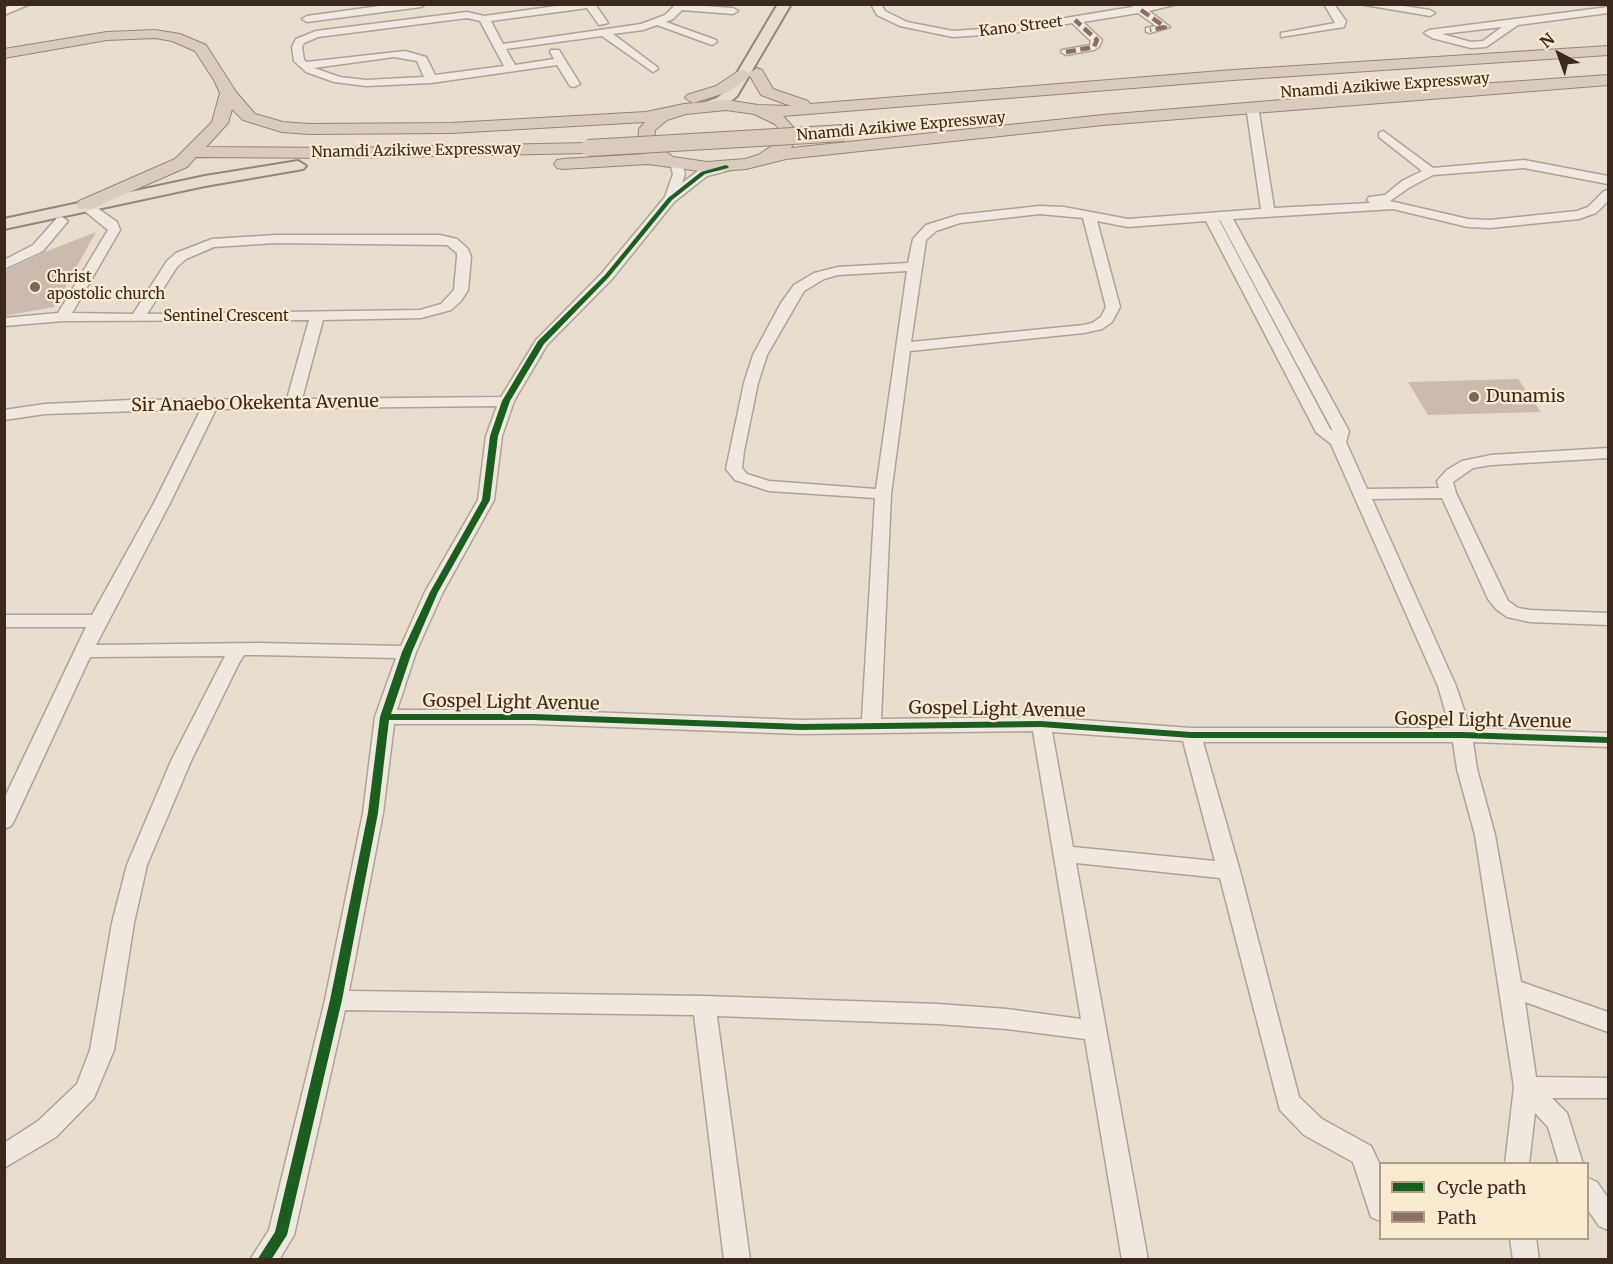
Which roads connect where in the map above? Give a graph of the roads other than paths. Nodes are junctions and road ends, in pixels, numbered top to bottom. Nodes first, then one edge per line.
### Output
1 (25, 4) edge
2 (421, 4) edge
3 (785, 4) edge
4 (800, 4) edge
5 (876, 4) edge
6 (1173, 4) edge
7 (1329, 4) edge
8 (1364, 4) edge
9 (590, 5) edge
10 (682, 6) edge
11 (380, 7) edge
12 (1137, 7) edge
13 (523, 9) edge
14 (454, 10) edge
15 (1608, 10) edge
16 (733, 11) dead end
17 (4, 12) edge
18 (1430, 13) dead end
19 (307, 19) dead end
20 (484, 19) junction
21 (1075, 20) junction
22 (658, 22) junction
23 (1515, 22) junction
24 (386, 24) junction
25 (531, 24) dead end
26 (605, 29) junction
27 (1150, 30) dead end
28 (1285, 35) dead end
29 (712, 42) dead end
30 (550, 46) dead end
31 (501, 47) junction
32 (1608, 50) edge
33 (1066, 52) dead end
34 (4, 54) edge
35 (1608, 59) edge
36 (1449, 60) junction
37 (561, 61) junction
38 (303, 66) junction
39 (511, 68) junction
40 (653, 69) dead end
41 (1608, 70) edge
42 (750, 74) junction
43 (1331, 77) junction
44 (431, 80) junction
45 (1608, 80) edge
46 (1442, 81) junction
47 (574, 84) dead end
48 (1222, 86) junction
49 (1524, 86) junction
50 (1096, 87) junction
51 (228, 93) junction
52 (1198, 100) junction
53 (711, 105) junction
54 (1252, 106) junction
55 (756, 109) junction
56 (672, 112) junction
57 (836, 119) junction
58 (598, 120) junction
59 (1103, 120) junction
60 (350, 130) junction
61 (1383, 135) dead end
62 (206, 139) junction
63 (245, 140) junction
64 (588, 141) junction
65 (192, 153) junction
66 (764, 159) junction
67 (670, 161) junction
68 (298, 166) joint
69 (726, 167) junction
70 (1430, 172) junction
71 (1608, 180) edge
72 (1406, 184) junction
73 (1608, 194) edge
74 (670, 199) junction
75 (85, 205) junction
76 (1318, 208) junction
77 (1268, 213) junction
78 (1434, 214) junction
79 (1089, 216) junction
80 (1218, 217) junction
81 (62, 221) dead end
82 (4, 224) edge
83 (4, 265) edge
84 (914, 267) junction
85 (317, 316) junction
86 (63, 317) junction
87 (137, 318) junction
88 (4, 322) edge
89 (904, 347) junction
90 (1297, 379) junction
91 (1313, 379) junction
92 (506, 401) junction
93 (294, 402) junction
94 (211, 403) junction
95 (4, 415) edge
96 (1338, 442) junction
97 (1608, 453) edge
98 (1448, 493) junction
99 (883, 494) junction
100 (1362, 494) junction
101 (1608, 619) edge
102 (4, 621) edge
103 (98, 621) junction
104 (84, 651) junction
105 (238, 651) junction
106 (407, 652) junction
107 (385, 717) junction
108 (1041, 724) junction
109 (871, 725) junction
110 (1191, 735) junction
111 (1462, 735) junction
112 (1608, 740) edge
113 (4, 821) edge
114 (1063, 854) junction
115 (1229, 871) junction
116 (1511, 988) junction
117 (336, 1000) junction
118 (704, 1006) junction
119 (1608, 1022) edge
120 (1093, 1030) junction
121 (1526, 1087) junction
122 (1608, 1089) edge
123 (4, 1156) edge
124 (1517, 1162) edge
125 (1570, 1162) edge
126 (1589, 1193) edge
127 (1379, 1205) edge
128 (1608, 1218) edge
129 (1523, 1240) edge
130 (263, 1260) edge
131 (736, 1260) edge
132 (1136, 1260) edge
133 (1526, 1260) edge

1 - 17 street
2 - 11 street
3 - 42 main road
4 - 42 main road
5 - 21 street, Kano Street
6 - 12 street, Kano Street
7 - 28 street
8 - 18 street
9 - 13 street
9 - 26 street
10 - 16 street
10 - 22 street
11 - 19 street
11 - 24 street
12 - 21 street, Kano Street
12 - 27 street
13 - 20 street
13 - 25 street
14 - 20 street
14 - 24 street
15 - 23 street
20 - 31 street
21 - 33 street
22 - 26 street
22 - 29 street
23 - 23 street
24 - 38 street
26 - 31 street
26 - 40 street
30 - 37 street
31 - 39 street
32 - 36 highway, Nnamdi Azikiwe Expressway
34 - 51 highway
35 - 43 highway, Nnamdi Azikiwe Expressway
36 - 43 highway
36 - 50 highway, Nnamdi Azikiwe Expressway
37 - 39 street
37 - 47 street
38 - 44 street
38 - 44 street
39 - 44 street
41 - 46 highway, Nnamdi Azikiwe Expressway
42 - 53 main road
42 - 55 main road
42 - 57 highway
42 - 58 highway
43 - 48 highway, Nnamdi Azikiwe Expressway
45 - 49 highway, Nnamdi Azikiwe Expressway
46 - 49 highway
46 - 52 highway, Nnamdi Azikiwe Expressway
48 - 50 highway
48 - 57 highway, Nnamdi Azikiwe Expressway
49 - 54 highway, Nnamdi Azikiwe Expressway
50 - 57 highway, Nnamdi Azikiwe Expressway
51 - 60 highway
51 - 62 highway
52 - 57 highway, Nnamdi Azikiwe Expressway
52 - 59 highway
53 - 55 highway, Nnamdi Azikiwe Expressway
53 - 56 highway, Nnamdi Azikiwe Expressway
54 - 59 highway, Nnamdi Azikiwe Expressway
54 - 77 street
55 - 57 highway, Nnamdi Azikiwe Expressway
55 - 66 highway
56 - 58 highway, Nnamdi Azikiwe Expressway
56 - 67 highway
57 - 64 highway, Nnamdi Azikiwe Expressway, bridge
58 - 60 highway, Nnamdi Azikiwe Expressway
59 - 66 highway, Nnamdi Azikiwe Expressway
60 - 63 highway
61 - 70 street
62 - 63 highway, Nnamdi Azikiwe Expressway
62 - 65 highway
63 - 64 highway, Nnamdi Azikiwe Expressway
64 - 65 highway, Nnamdi Azikiwe Expressway
65 - 75 highway
66 - 69 highway, Nnamdi Azikiwe Expressway
67 - 68 highway, Nnamdi Azikiwe Expressway
67 - 69 highway, Nnamdi Azikiwe Expressway
67 - 74 street
68 - 75 main road
69 - 74 street
70 - 71 street
70 - 72 street
72 - 76 street
72 - 78 street
73 - 78 street
74 - 92 street
75 - 82 main road
75 - 86 street
76 - 77 street
76 - 78 street
77 - 80 street
79 - 80 street
79 - 84 street
79 - 89 street
80 - 90 street
80 - 91 street
81 - 83 street
84 - 89 street
84 - 99 street
85 - 87 street, Sentinel Crescent
85 - 87 street, Sentinel Crescent
85 - 93 street
86 - 87 street, Sentinel Crescent
86 - 88 street, Sentinel Crescent
89 - 99 street
90 - 91 street
90 - 96 street
91 - 96 street
92 - 93 street, Sir Anaebo Okekenta Avenue
92 - 106 street
93 - 94 street, Sir Anaebo Okekenta Avenue
94 - 95 street, Sir Anaebo Okekenta Avenue
94 - 103 street
96 - 100 street
97 - 98 street
98 - 100 street
98 - 101 street
99 - 109 street
100 - 111 street
102 - 103 street
103 - 104 street
104 - 105 street
104 - 113 street
105 - 106 street
105 - 123 street
106 - 107 street
107 - 109 street, Gospel Light Avenue
107 - 117 street
108 - 109 street, Gospel Light Avenue
108 - 110 street, Gospel Light Avenue
108 - 114 street
110 - 111 street, Gospel Light Avenue
110 - 115 street
111 - 112 street, Gospel Light Avenue
111 - 116 street
114 - 115 street
114 - 120 street
115 - 127 street
116 - 119 street
116 - 121 street
117 - 118 street
117 - 130 street
118 - 120 street
118 - 131 street
120 - 132 street
121 - 122 street
121 - 124 street
121 - 125 street
126 - 128 street
129 - 133 street

